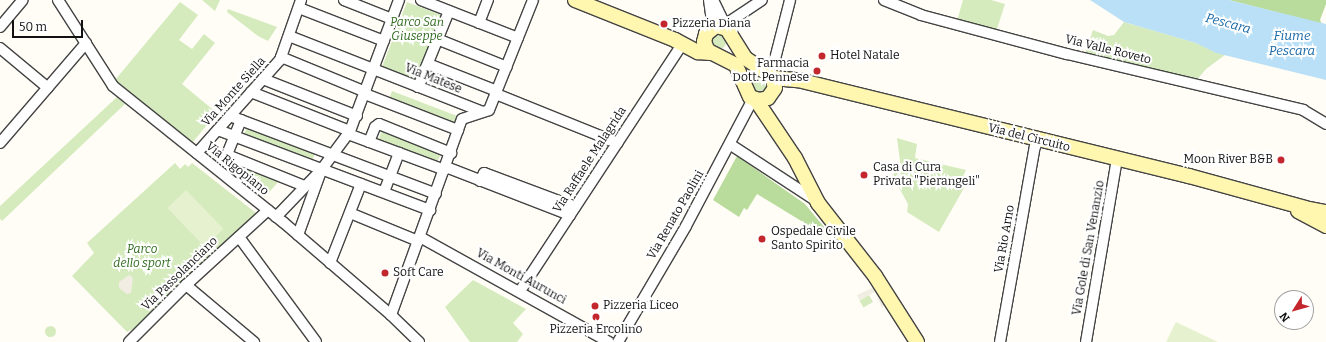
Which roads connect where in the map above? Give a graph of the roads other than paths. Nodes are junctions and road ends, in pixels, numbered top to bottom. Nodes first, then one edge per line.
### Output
1 (23, 0) edge
2 (58, 0) edge
3 (344, 0) edge
4 (399, 0) edge
5 (421, 0) edge
6 (488, 0) edge
7 (533, 0) edge
8 (575, 0) edge
9 (709, 0) edge
10 (713, 0) edge
11 (762, 0) edge
12 (790, 0) edge
13 (884, 0) edge
14 (300, 4) edge
15 (449, 11) junction
16 (392, 19) junction
17 (479, 23) junction
18 (0, 27) edge
19 (718, 28) junction
20 (289, 36) junction
21 (518, 38) junction
22 (437, 39) junction
23 (384, 41) junction
24 (678, 42) junction
25 (86, 43) junction
26 (0, 48) edge
27 (710, 53) junction
28 (281, 57) junction
29 (428, 64) junction
30 (507, 67) junction
31 (374, 69) junction
32 (771, 71) junction
33 (263, 79) junction
34 (745, 84) junction
35 (418, 87) junction
36 (48, 88) junction
37 (251, 92) junction
38 (365, 93) junction
39 (496, 93) junction
40 (773, 93) junction
41 (755, 99) junction
42 (483, 112) junction
43 (230, 116) junction
44 (357, 116) junction
45 (241, 120) junction
46 (774, 122) junction
47 (1326, 124) edge
48 (218, 130) junction
49 (458, 130) junction
50 (349, 133) junction
51 (234, 136) junction
52 (1036, 140) junction
53 (369, 142) junction
54 (0, 143) edge
55 (618, 143) junction
56 (731, 145) junction
57 (197, 153) junction
58 (399, 153) junction
59 (451, 154) junction
60 (333, 155) junction
61 (1117, 159) junction
62 (446, 168) junction
63 (322, 170) junction
64 (390, 176) junction
65 (805, 176) junction
66 (361, 184) junction
67 (304, 186) junction
68 (384, 192) junction
69 (436, 194) junction
70 (818, 203) junction
71 (1284, 203) junction
72 (430, 210) junction
73 (572, 211) junction
74 (1326, 212) edge
75 (350, 213) junction
76 (272, 214) junction
77 (1326, 226) edge
78 (298, 235) junction
79 (239, 237) junction
80 (419, 239) junction
81 (330, 262) junction
82 (186, 285) junction
83 (520, 291) junction
84 (391, 315) junction
85 (129, 342) edge
86 (254, 342) edge
87 (316, 342) edge
88 (418, 342) edge
89 (609, 342) edge
90 (618, 342) edge
91 (917, 342) edge
92 (927, 342) edge
93 (1000, 342) edge
94 (1086, 342) edge

1 - 18 street
2 - 25 street, Via Rigopiano
3 - 16 street
4 - 16 street, Via Passolanciano
5 - 15 street
6 - 17 street
7 - 21 street
8 - 24 main road
9 - 19 street
10 - 19 street
11 - 19 street
12 - 32 street
13 - 47 street, Via Valle Roveto
14 - 20 street, Via Monte Siella
14 - 23 street
15 - 17 street
15 - 22 street
16 - 23 street, Via Passolanciano
17 - 21 street
19 - 24 main road
19 - 27 main road
19 - 32 main road
20 - 28 street, Via Monte Siella
20 - 31 street
21 - 30 street
22 - 29 street
22 - 30 street
23 - 31 street, Via Passolanciano
24 - 27 main road
24 - 55 street, Via Raffaele Malagrida
25 - 36 street
25 - 57 street, Via Rigopiano
26 - 36 street
27 - 34 main road
28 - 33 street, Via Monte Siella
28 - 38 street
29 - 35 street
29 - 39 street, Via Matese
30 - 39 street
31 - 35 street, Via Matese
31 - 38 street, Via Passolanciano
32 - 34 main road
32 - 40 main road
32 - 52 main road, Via del Circuito
33 - 37 street, Via Monte Siella
33 - 44 street
34 - 41 main road
35 - 42 street, Via Matese
36 - 54 street
37 - 43 street, Via Monte Siella
37 - 50 street
38 - 44 street, Via Passolanciano
38 - 49 street
39 - 42 street
39 - 55 street, Via Matese
40 - 41 main road
40 - 46 main road
41 - 46 main road
41 - 56 street, Via Renato Paolini
42 - 49 street
43 - 45 street
43 - 48 street, Via Monte Siella
44 - 50 street, Via Passolanciano
45 - 51 street
45 - 60 street
46 - 65 main road
48 - 51 street
48 - 57 street, Via Monte Siella
49 - 59 street
50 - 53 street
50 - 60 street, Via Passolanciano
51 - 63 street
51 - 67 street
52 - 61 main road, Via del Circuito
52 - 93 street, Via Rio Arno
53 - 58 street
53 - 59 street
55 - 73 street, Via Raffaele Malagrida
56 - 70 street
56 - 90 street, Via Renato Paolini
57 - 76 street, Via Rigopiano
58 - 62 street
58 - 64 street
59 - 62 street
60 - 63 street, Via Passolanciano
60 - 64 street
61 - 71 main road, Via del Circuito
61 - 94 street, Via Gole di San Venanzio
62 - 69 street
62 - 73 street
63 - 66 street
63 - 67 street, Via Passolanciano
63 - 78 street, Via Passolanciano
64 - 68 street
64 - 69 street
65 - 70 main road
65 - 92 main road
66 - 68 street
66 - 75 street
67 - 76 street, Via Passolanciano
68 - 72 street
69 - 72 street
70 - 91 main road
71 - 74 main road, Via del Circuito
71 - 77 main road, Via del Circuito
72 - 80 street
73 - 83 street, Via Raffaele Malagrida
74 - 77 main road
75 - 80 street, Via Monti Aurunci
75 - 81 street
76 - 78 street, Via Rigopiano
76 - 79 street, Via Passolanciano
78 - 81 street, Via Rigopiano
79 - 82 street, Via Passolanciano
79 - 87 street
80 - 83 street, Via Monti Aurunci
80 - 84 street
81 - 84 street, Via Rigopiano
82 - 85 street, Via Passolanciano
82 - 86 street
83 - 89 street, Via Monti Aurunci
84 - 88 street, Via Rigopiano

